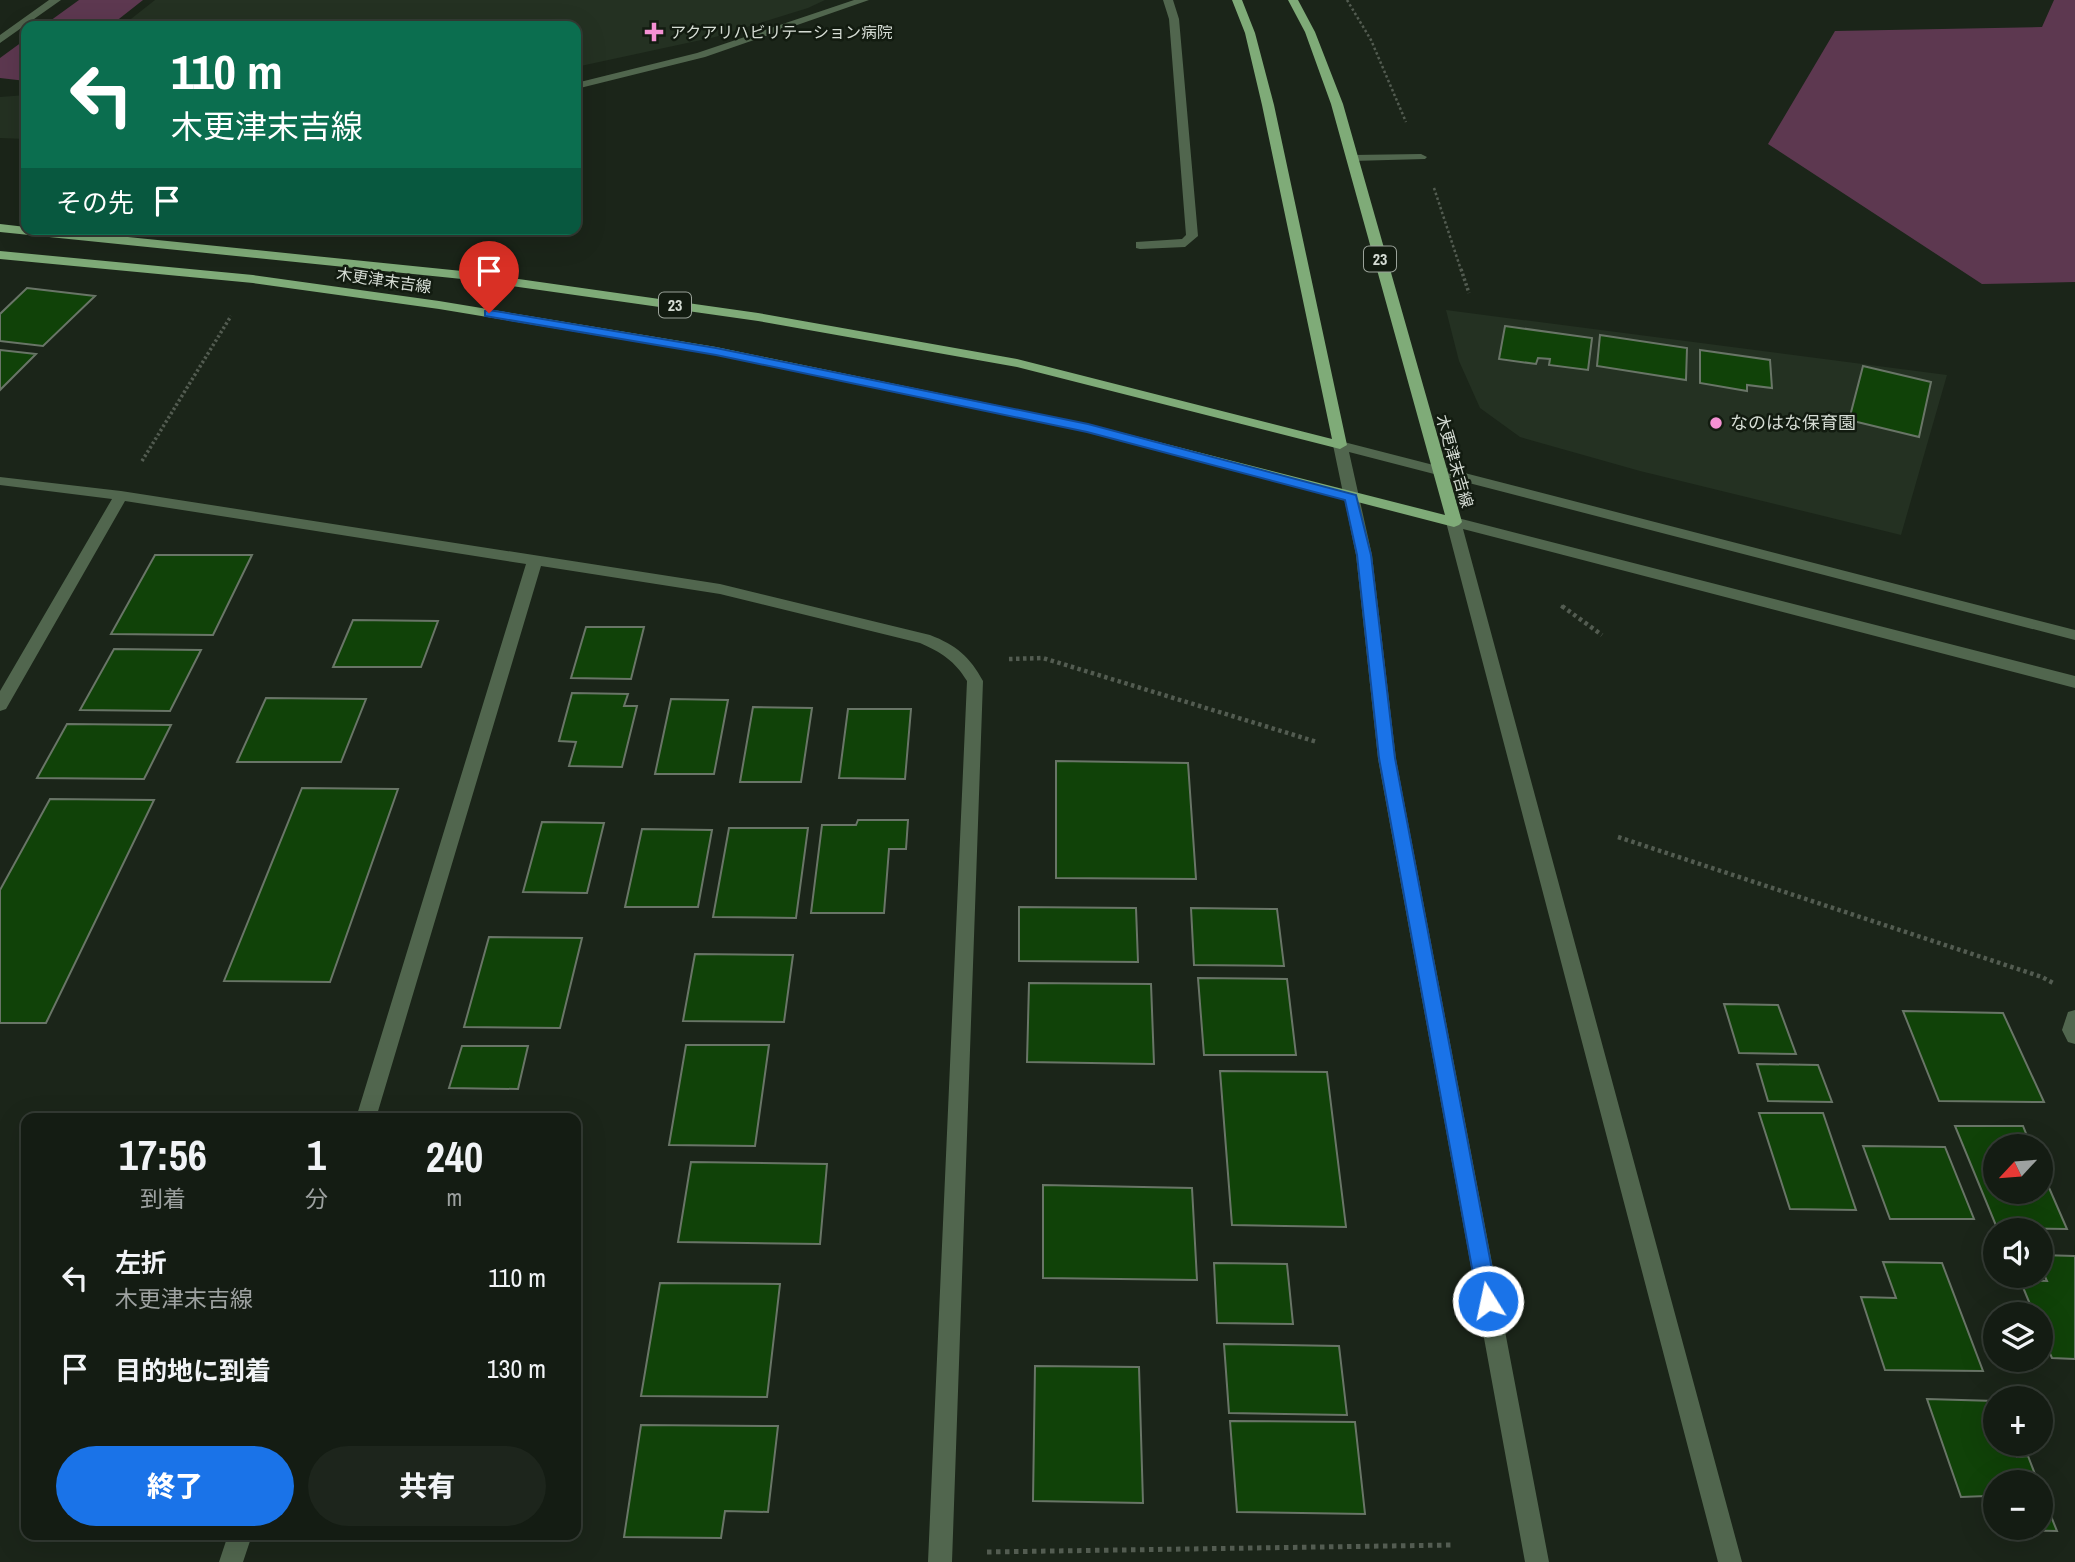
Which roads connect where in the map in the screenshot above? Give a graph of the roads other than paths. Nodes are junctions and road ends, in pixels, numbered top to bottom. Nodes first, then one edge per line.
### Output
1 (56, 0) edge
2 (864, 0) edge
3 (1168, 0) edge
4 (1237, 0) edge
5 (1293, 0) edge
6 (27, 21) edge
7 (21, 25) edge
8 (0, 40) edge
9 (581, 85) edge
10 (1421, 157) dead end
11 (1352, 158) junction
12 (0, 228) edge
13 (21, 230) edge
14 (69, 235) edge
15 (1140, 245) dead end
16 (0, 255) edge
17 (1340, 446) junction
18 (1440, 471) junction
19 (0, 481) edge
20 (121, 496) junction
21 (1351, 498) junction
22 (1454, 522) junction
23 (535, 559) junction
24 (2075, 635) edge
25 (2075, 682) edge
26 (0, 705) edge
27 (2075, 1018) edge
28 (2075, 1036) edge
29 (368, 1113) edge
30 (238, 1540) edge
31 (940, 1557) edge
32 (231, 1562) edge
33 (1537, 1562) edge
34 (1730, 1562) edge

1 - 6 street
2 - 9 street
3 - 15 street
4 - 17 main road
5 - 11 main road, 木更津末吉線 / 23
7 - 8 street
10 - 11 street
11 - 18 main road, 木更津末吉線 / 23
12 - 13 main road, 木更津末吉線 / 23
14 - 17 main road, 木更津末吉線 / 23
16 - 21 main road, 木更津末吉線 / 23
17 - 18 street
17 - 21 street
18 - 22 main road, 木更津末吉線 / 23
18 - 24 street
19 - 20 street
20 - 23 street
20 - 26 street
21 - 22 main road, 木更津末吉線 / 23
21 - 33 street
22 - 25 street
22 - 34 street
23 - 29 street
23 - 31 street
27 - 28 street
30 - 32 street

